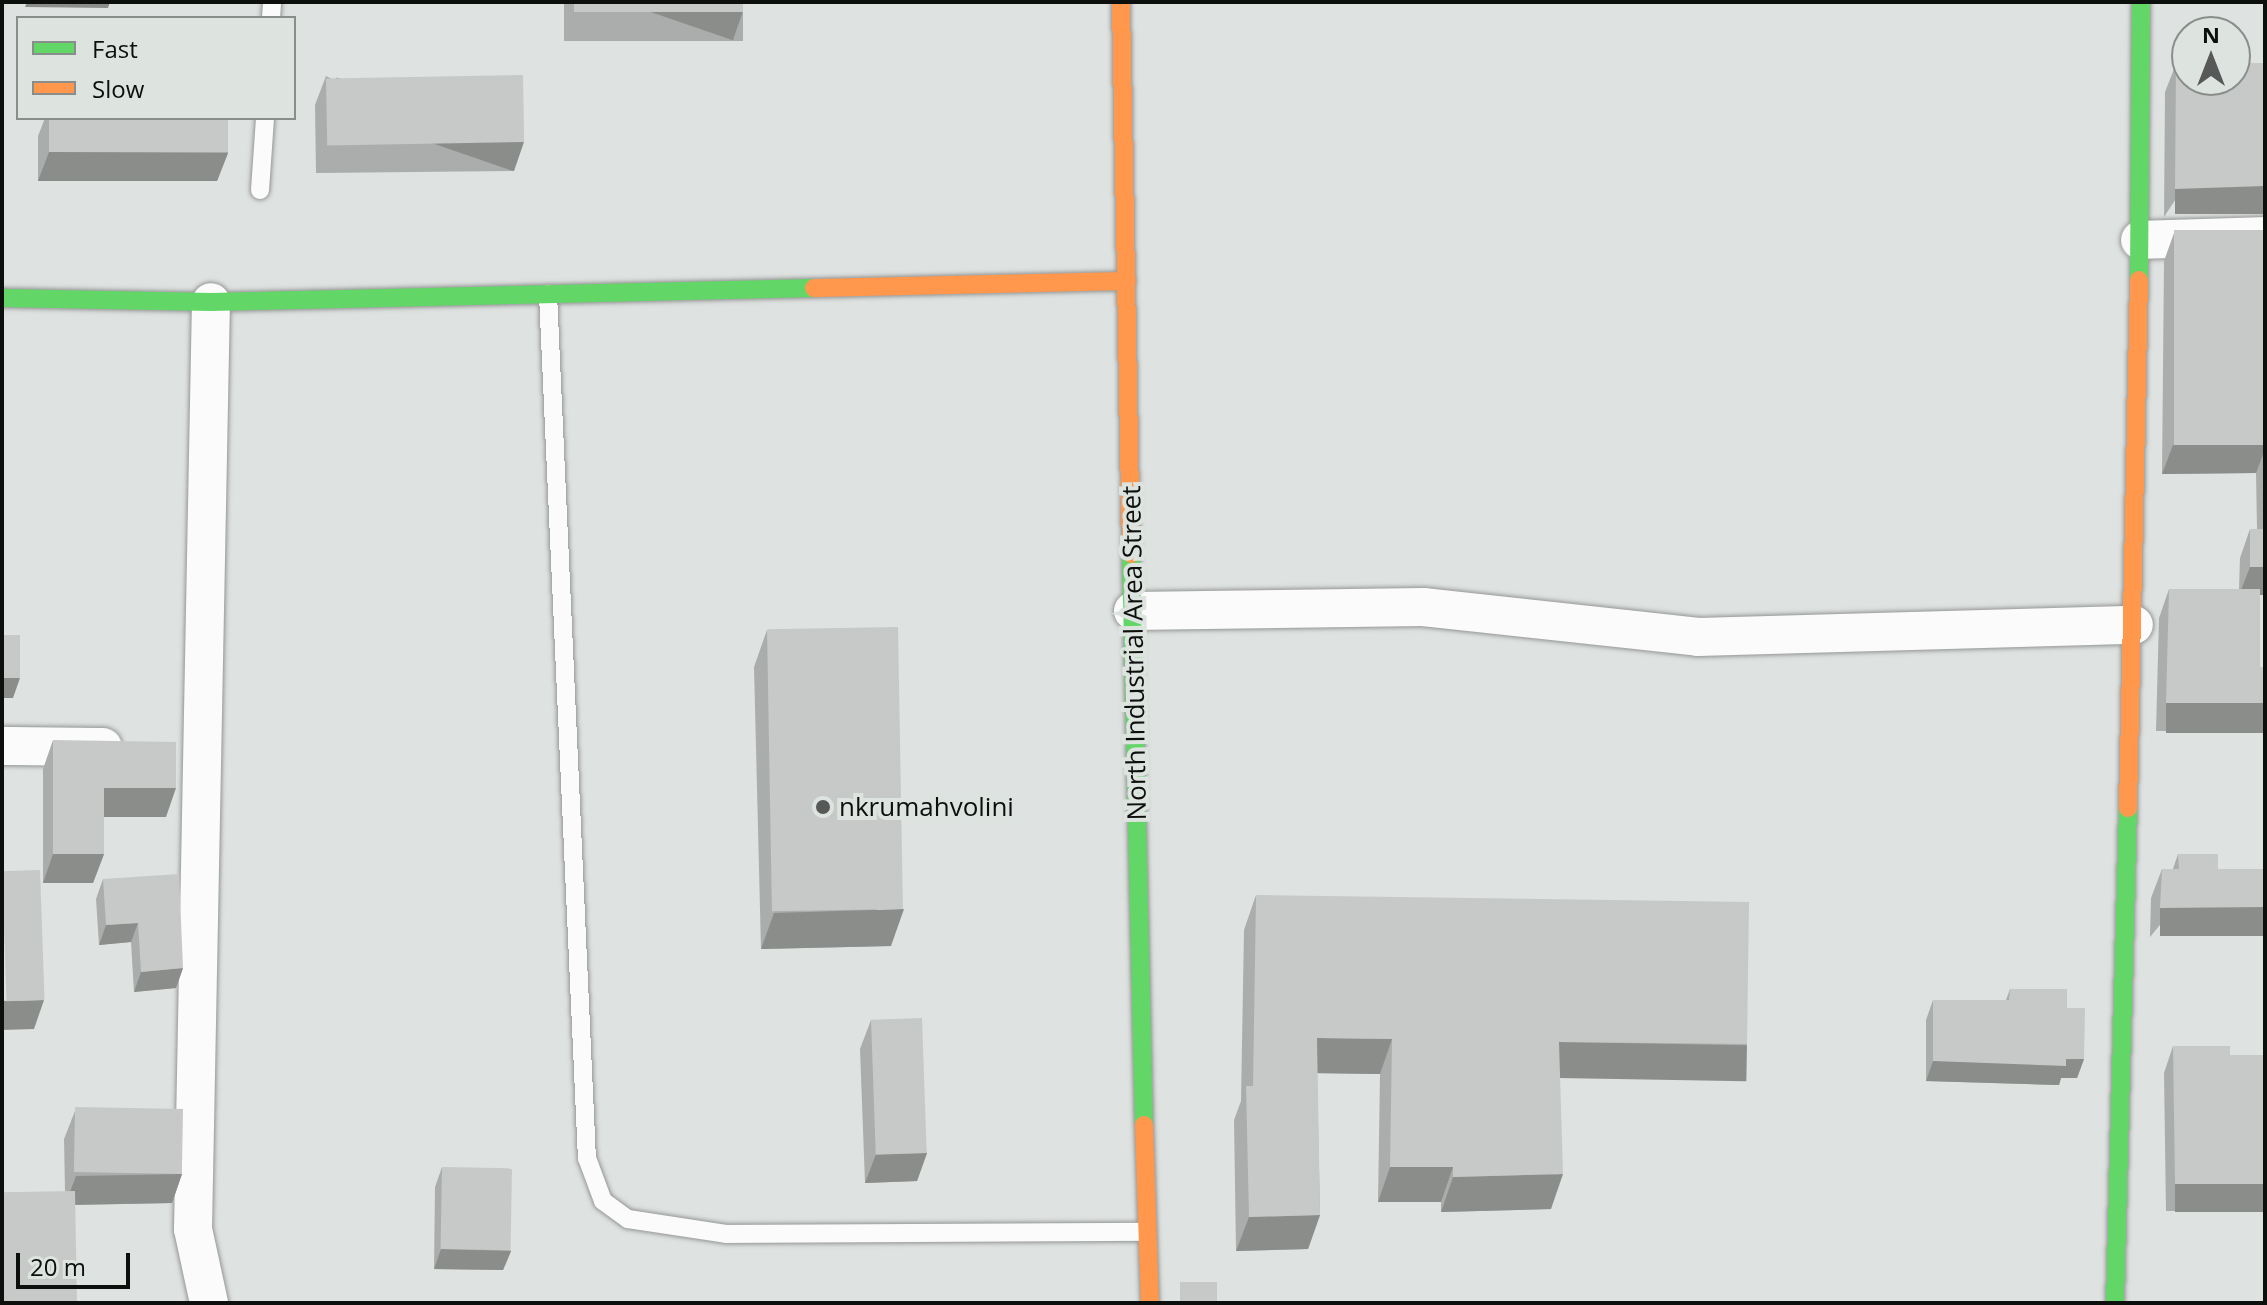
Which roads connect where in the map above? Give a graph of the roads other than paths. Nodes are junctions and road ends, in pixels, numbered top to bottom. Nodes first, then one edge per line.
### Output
1 (1121, 2) edge
2 (2141, 2) edge
3 (265, 120) edge
4 (260, 190) dead end
5 (2265, 236) edge
6 (2140, 240) junction
7 (1127, 281) junction
8 (548, 294) junction
9 (2, 298) edge
10 (211, 302) junction
11 (1133, 611) junction
12 (2134, 625) junction
13 (2, 746) edge
14 (171, 748) junction
15 (1147, 1232) junction
16 (209, 1303) edge
17 (1150, 1303) edge
18 (2115, 1303) edge

1 - 7 street, North Industrial Area Street
2 - 6 street
3 - 4 lane
5 - 6 street
6 - 12 street
7 - 8 street
7 - 11 street, North Industrial Area Street
8 - 10 street
8 - 15 lane
9 - 10 street
10 - 14 street
11 - 12 street
11 - 15 street, North Industrial Area Street
12 - 18 street
13 - 14 street
14 - 16 street
15 - 17 street, North Industrial Area Street

